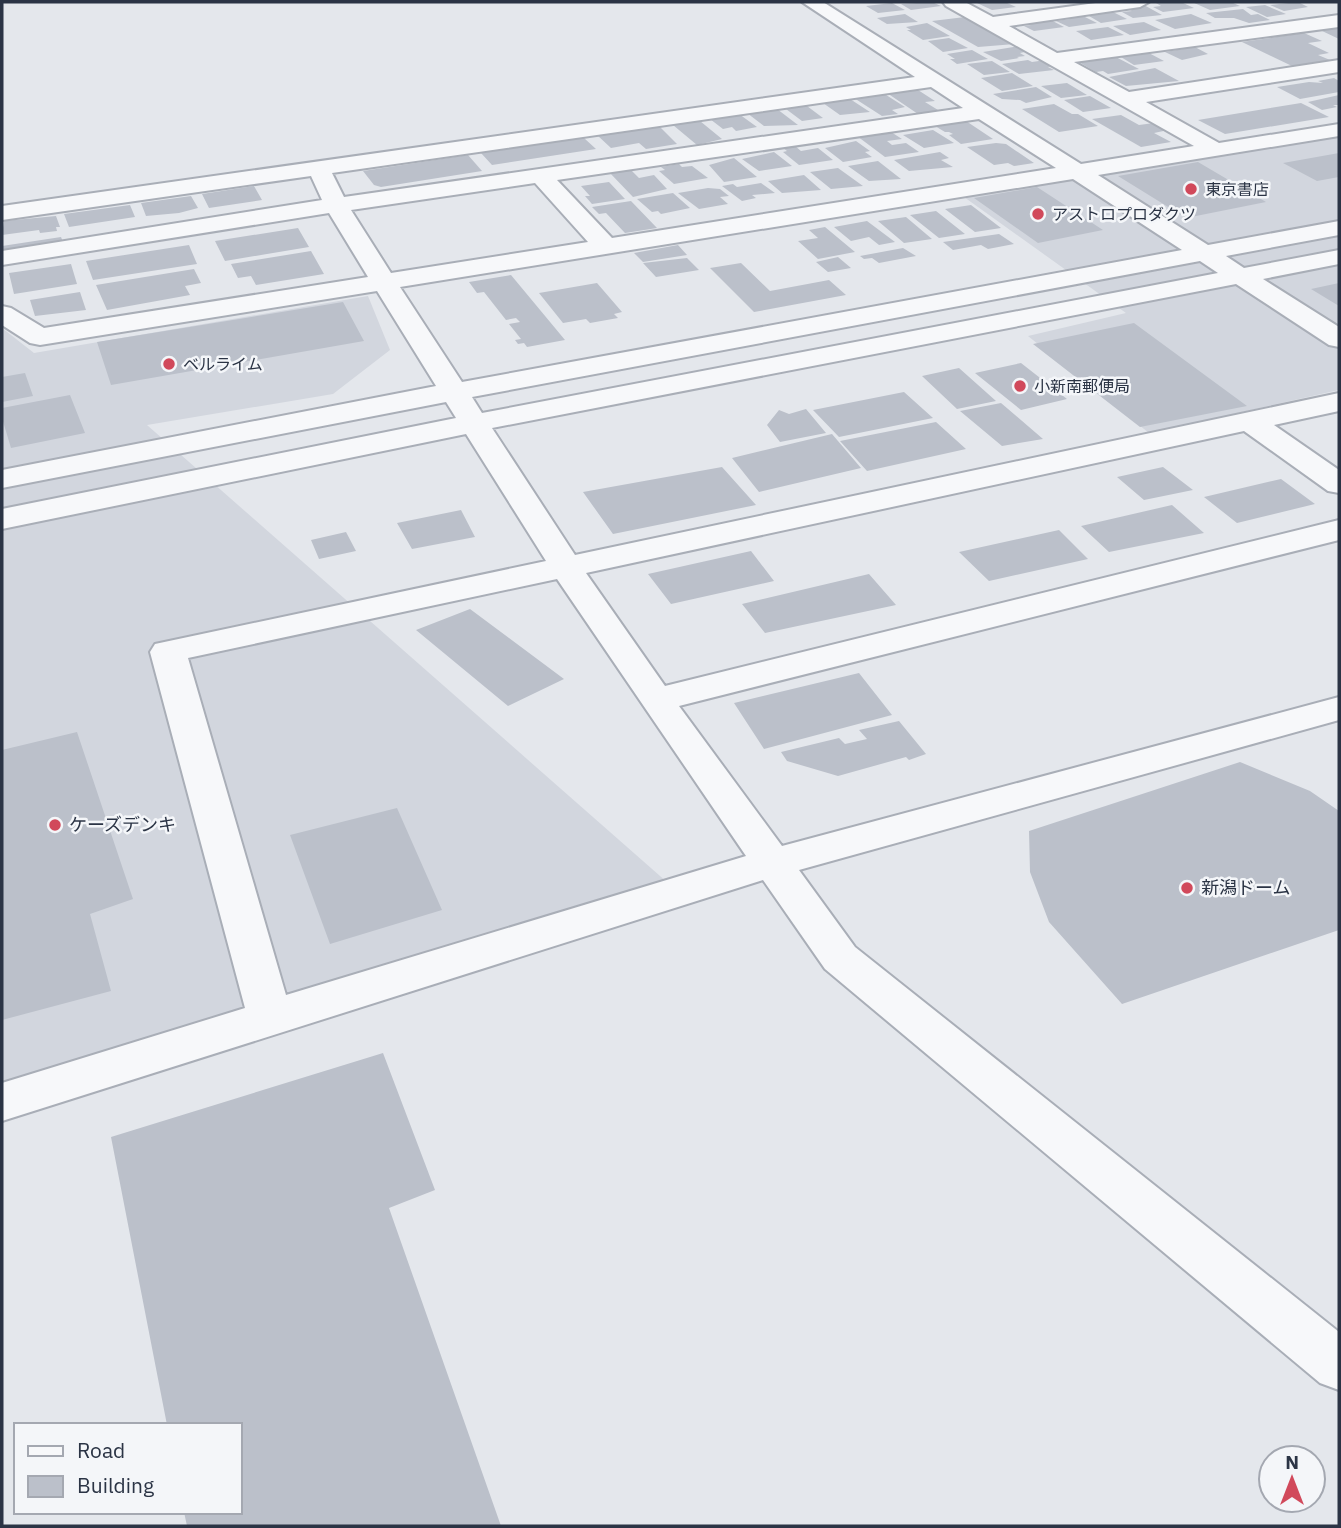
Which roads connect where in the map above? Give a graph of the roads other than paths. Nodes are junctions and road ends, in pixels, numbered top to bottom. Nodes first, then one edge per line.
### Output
1 (811, 2) edge
2 (952, 2) edge
3 (1140, 2) edge
4 (1339, 20) edge
5 (990, 23) junction
6 (1056, 59) junction
7 (1339, 66) edge
8 (933, 81) junction
9 (1126, 99) junction
10 (982, 112) junction
11 (1339, 130) edge
12 (1218, 151) junction
13 (319, 170) junction
14 (1076, 172) junction
15 (541, 176) junction
16 (336, 205) junction
17 (2, 213) edge
18 (1339, 228) edge
19 (607, 248) junction
20 (1205, 253) junction
21 (1339, 257) edge
22 (2, 258) edge
23 (1241, 276) junction
24 (384, 282) junction
25 (2, 314) edge
26 (1339, 339) edge
27 (1339, 401) edge
28 (463, 407) junction
29 (1251, 422) junction
30 (2, 479) edge
31 (1339, 484) edge
32 (2, 519) edge
33 (1339, 530) edge
34 (565, 566) junction
35 (656, 700) junction
36 (1339, 708) edge
37 (772, 863) junction
38 (270, 1017) junction
39 (2, 1102) edge
40 (1339, 1366) edge

1 - 8 street
2 - 5 street
3 - 5 street
4 - 6 street
5 - 6 street
6 - 9 street
7 - 9 street
8 - 10 street
8 - 13 street
9 - 12 street
10 - 14 street
10 - 15 street
11 - 12 street
12 - 14 street
13 - 16 street
13 - 17 street
14 - 19 street
14 - 20 street
15 - 16 street
15 - 19 street
16 - 22 street
16 - 24 street
18 - 20 street
19 - 24 street
20 - 23 street
20 - 28 street
21 - 23 street
23 - 26 street
23 - 28 street
24 - 25 street
24 - 28 street
27 - 29 street
28 - 30 street
28 - 32 street
28 - 34 street
29 - 31 street
29 - 34 street
33 - 35 street
34 - 35 street
34 - 38 street
35 - 37 street
36 - 37 street
37 - 38 street
37 - 40 street
38 - 39 street

